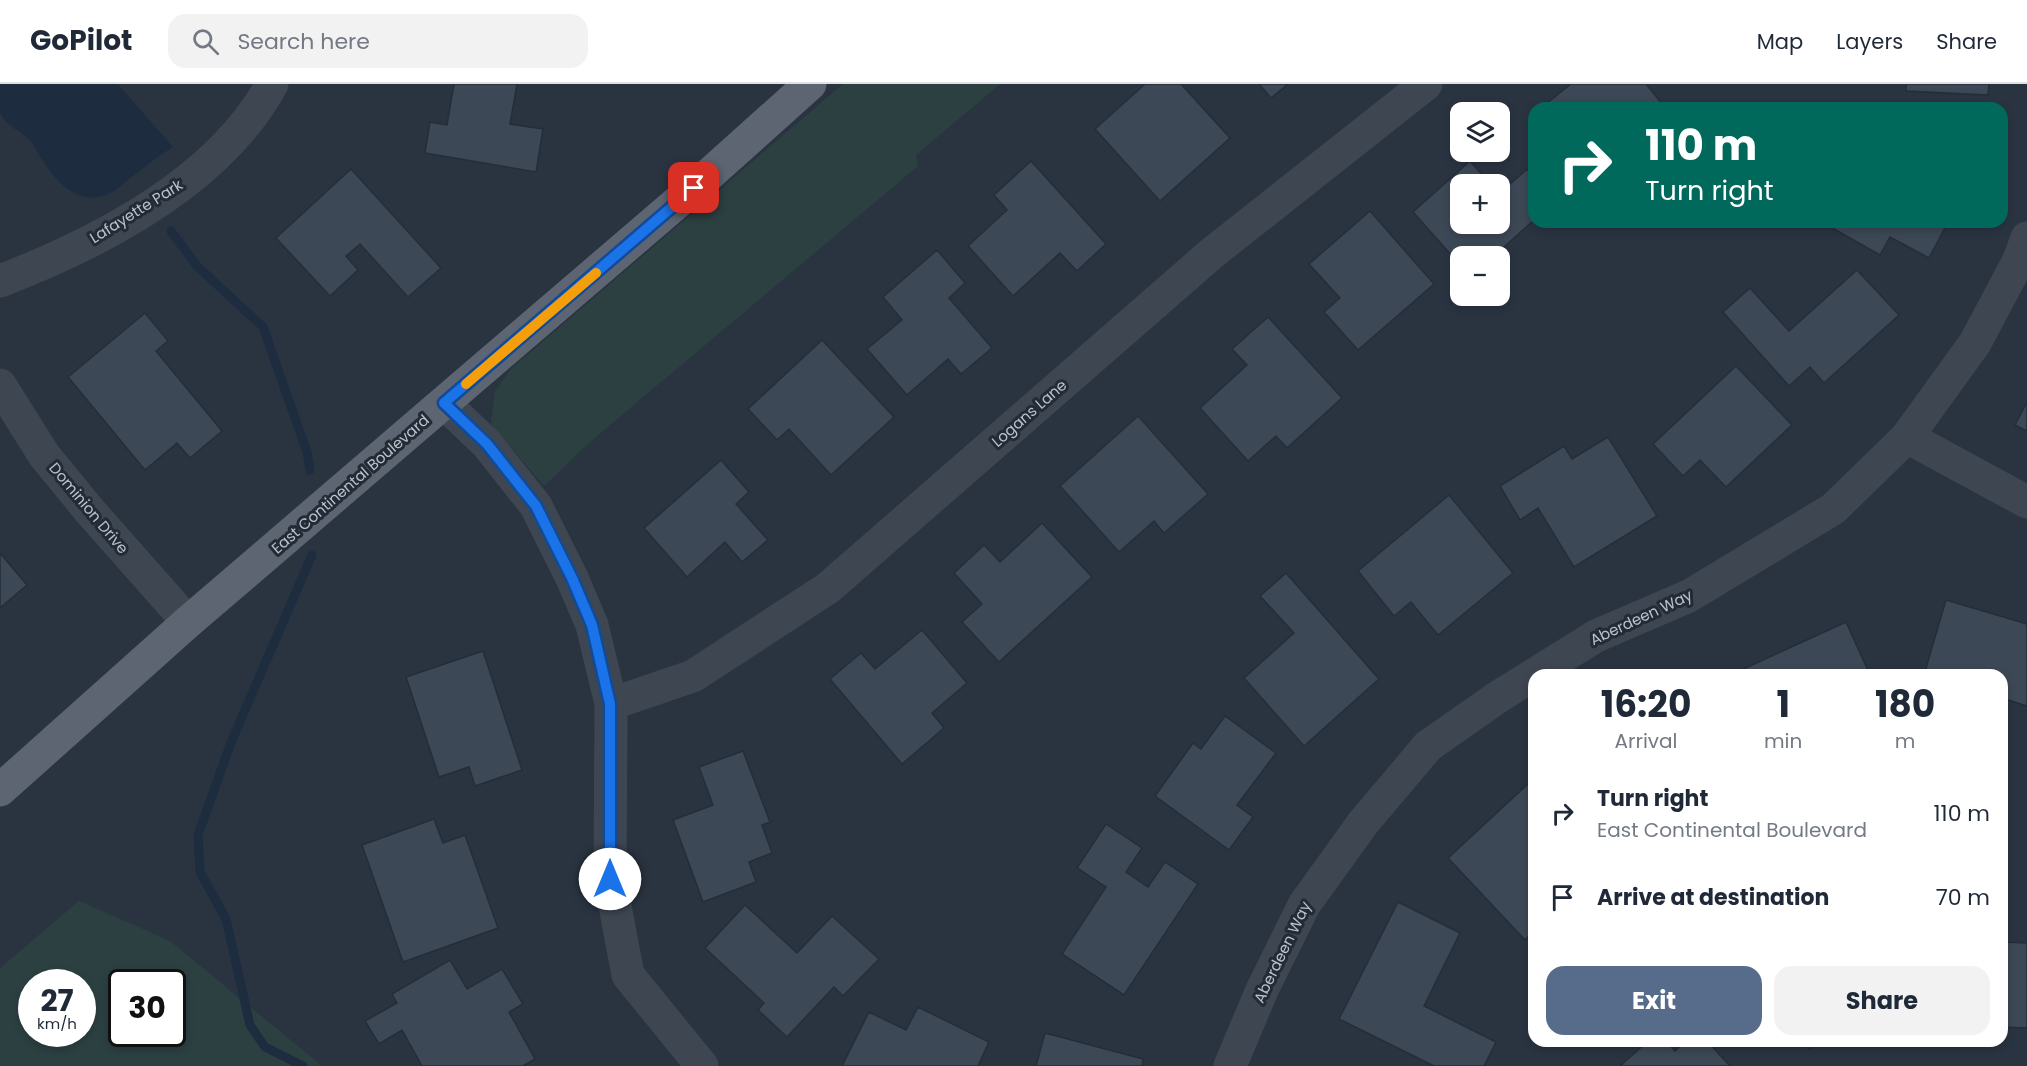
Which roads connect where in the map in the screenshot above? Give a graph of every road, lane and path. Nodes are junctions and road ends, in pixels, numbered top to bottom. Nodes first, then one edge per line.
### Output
1 (272, 84) edge
2 (810, 84) edge
3 (1426, 84) edge
4 (2027, 238) edge
5 (0, 281) edge
6 (0, 385) edge
7 (444, 403) junction
8 (1907, 437) junction
9 (2027, 502) edge
10 (188, 622) junction
11 (1542, 669) edge
12 (1528, 678) edge
13 (610, 704) junction
14 (0, 790) edge
15 (702, 1066) edge
16 (1230, 1066) edge

1 - 5 street, Lafayette Park
2 - 7 main road, East Continental Boulevard
3 - 13 street, Logans Lane
4 - 8 street, Aberdeen Way
6 - 10 street, Dominion Drive
7 - 10 main road, East Continental Boulevard
7 - 13 street
8 - 9 street
8 - 11 street, Aberdeen Way
10 - 14 main road, East Continental Boulevard
12 - 16 street, Aberdeen Way
13 - 15 street

